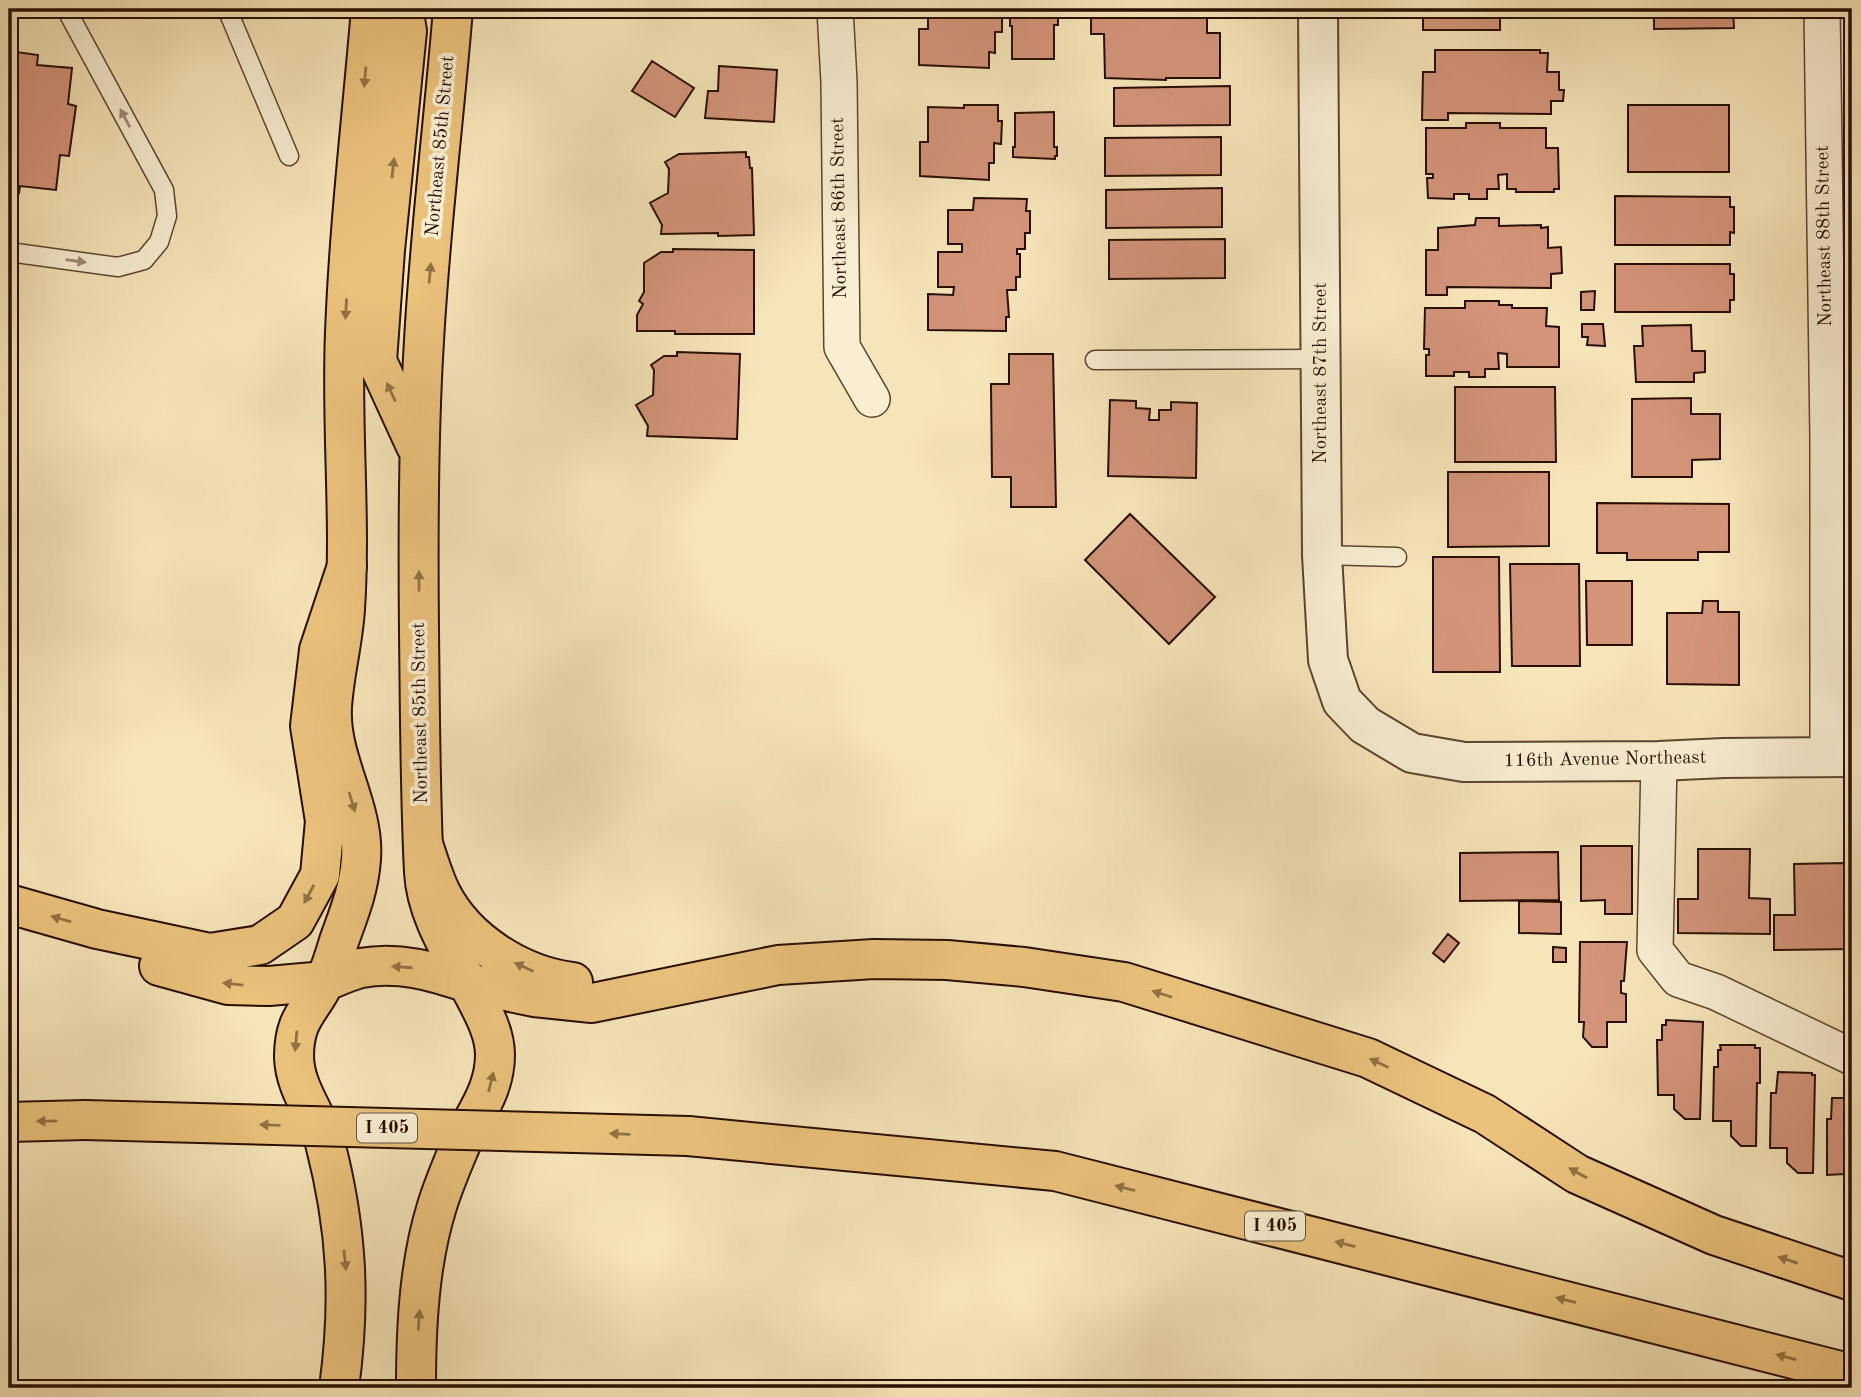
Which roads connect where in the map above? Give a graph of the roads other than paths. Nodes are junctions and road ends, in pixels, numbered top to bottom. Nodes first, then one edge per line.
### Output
1 (66, 9) edge
2 (226, 9) edge
3 (371, 9) edge
4 (403, 9) edge
5 (453, 9) edge
6 (835, 9) edge
7 (1318, 9) edge
8 (1822, 9) edge
9 (289, 156) dead end
10 (9, 252) edge
11 (1321, 359) junction
12 (1095, 360) dead end
13 (872, 399) dead end
14 (420, 454) junction
15 (1322, 555) junction
16 (1397, 557) dead end
17 (347, 566) junction
18 (1366, 725) joint
19 (1840, 757) edge
20 (1658, 761) junction
21 (424, 847) junction
22 (9, 904) edge
23 (97, 929) junction
24 (325, 981) junction
25 (468, 983) junction
26 (687, 985) junction
27 (1852, 1057) edge
28 (9, 1122) edge
29 (1852, 1281) edge
30 (1852, 1374) edge
31 (339, 1388) edge
32 (416, 1388) edge

10 -> 1 lane
2 - 9 lane
3 -> 17 main road
14 -> 4 main road
14 -> 5 main road, Northeast 85th Street
6 - 13 street, Northeast 86th Street
7 - 11 street, Northeast 87th Street
8 - 19 street, Northeast 88th Street
11 - 12 lane
11 - 15 street, Northeast 87th Street
21 -> 14 main road, Northeast 85th Street
15 - 16 lane
15 - 18 street, Northeast 87th Street
17 -> 23 main road
17 -> 24 main road
18 - 20 street, 116th Avenue Northeast
19 - 20 street, 116th Avenue Northeast
20 - 27 street
21 - 25 main road, Northeast 85th Street
26 -> 21 main road
23 -> 22 main road
24 -> 23 main road
25 -> 24 main road
24 -> 31 main road
25 - 26 main road
32 -> 25 main road, Northeast 85th Street
29 -> 26 main road
30 -> 28 main road, I 405, bridge

